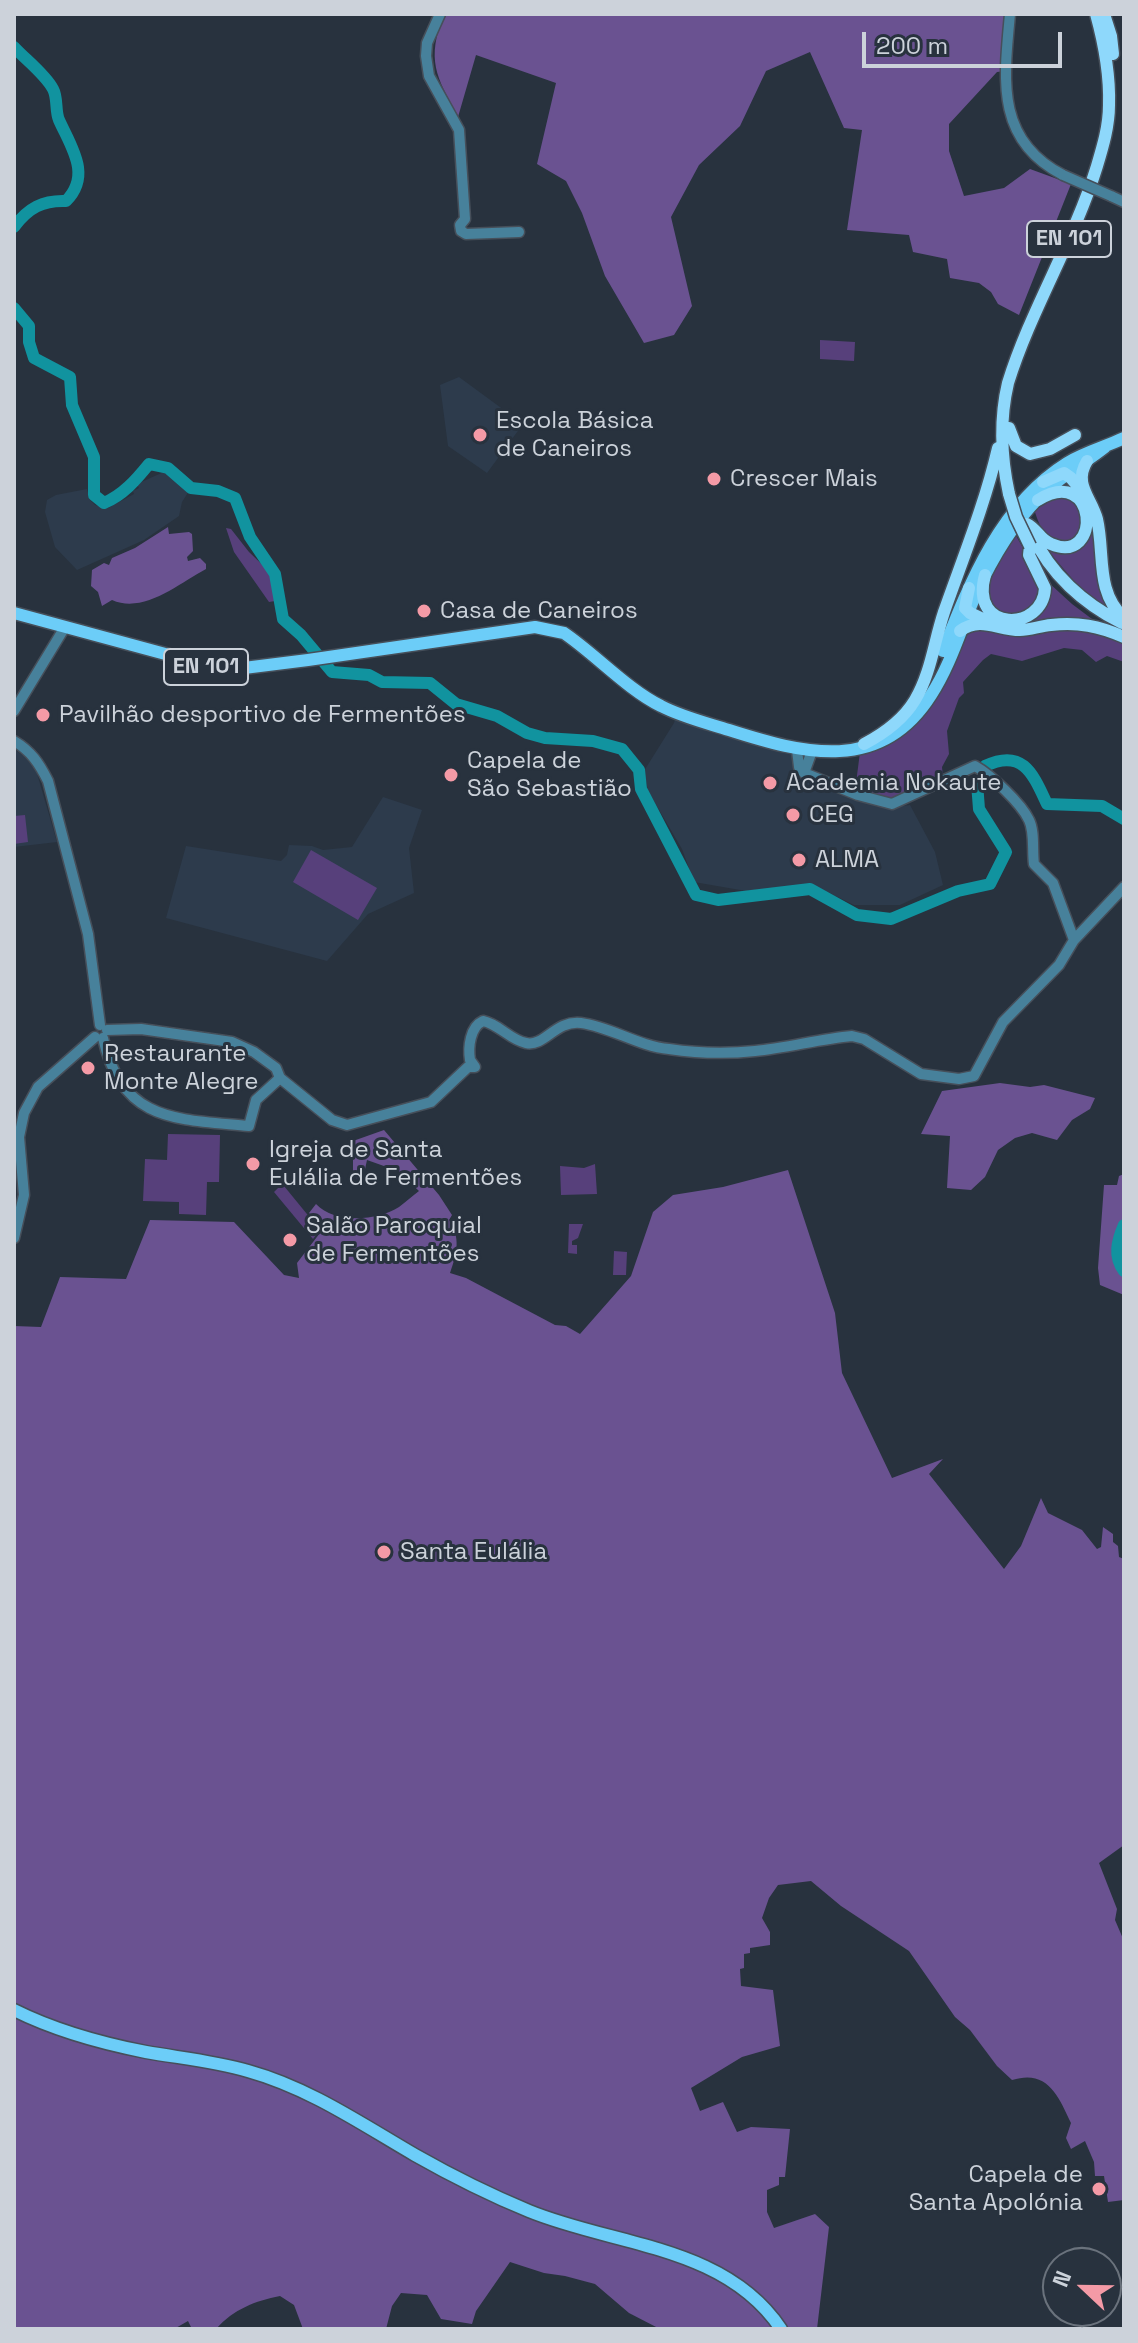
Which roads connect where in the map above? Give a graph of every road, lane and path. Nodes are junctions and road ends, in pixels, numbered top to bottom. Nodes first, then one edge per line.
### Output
1 (440, 14) edge
2 (1010, 14) edge
3 (1096, 14) edge
4 (1104, 14) edge
5 (1124, 202) edge
6 (519, 232) dead end
7 (1006, 429) junction
8 (1075, 435) dead end
9 (1124, 438) edge
10 (1105, 447) junction
11 (1087, 461) junction
12 (1067, 474) junction
13 (1043, 482) junction
14 (1012, 490) junction
15 (1087, 498) junction
16 (1038, 500) junction
17 (1027, 524) junction
18 (1032, 544) junction
19 (985, 575) junction
20 (969, 588) junction
21 (968, 611) junction
22 (14, 613) edge
23 (1124, 618) edge
24 (1124, 624) edge
25 (999, 626) junction
26 (65, 627) junction
27 (960, 631) junction
28 (1124, 634) edge
29 (14, 711) edge
30 (14, 741) edge
31 (864, 744) junction
32 (849, 749) junction
33 (797, 750) junction
34 (812, 751) junction
35 (804, 773) junction
36 (1124, 887) edge
37 (1074, 940) junction
38 (101, 1032) junction
39 (470, 1046) junction
40 (280, 1078) junction
41 (451, 1084) junction
42 (14, 1238) edge
43 (14, 2010) edge
44 (781, 2329) edge

1 - 6 street
2 - 5 street, bridge
3 - 7 highway, EN 101
4 - 7 highway, EN 101
7 - 8 highway
7 - 14 highway, EN 101
7 - 31 highway
9 - 10 main road, EN 101
10 - 11 main road, EN 101
10 - 13 main road, EN 101
11 - 12 main road, EN 101
11 - 15 highway
12 - 13 highway
12 - 15 highway
12 - 16 main road, EN 101
13 - 20 main road, EN 101
14 - 17 highway, EN 101
14 - 18 highway, EN 101, bridge
15 - 23 highway
16 - 17 highway
16 - 19 main road, EN 101
17 - 18 highway, EN 101
18 - 19 highway
18 - 24 highway, EN 101
18 - 28 highway, EN 101
19 - 21 main road, EN 101
20 - 21 highway
20 - 31 main road, EN 101
21 - 25 highway
21 - 27 main road, EN 101
22 - 26 main road, EN 101
25 - 27 highway
25 - 28 highway
26 - 29 street
26 - 33 main road, EN 101
27 - 32 main road, EN 101
30 - 38 street
31 - 32 main road, EN 101
32 - 34 main road, EN 101
33 - 34 main road, EN 101
33 - 35 street
34 - 35 street
35 - 37 street
36 - 37 street
37 - 39 street
38 - 40 street
38 - 40 street
38 - 42 street
39 - 41 street
39 - 41 street
40 - 41 street
43 - 44 main road

